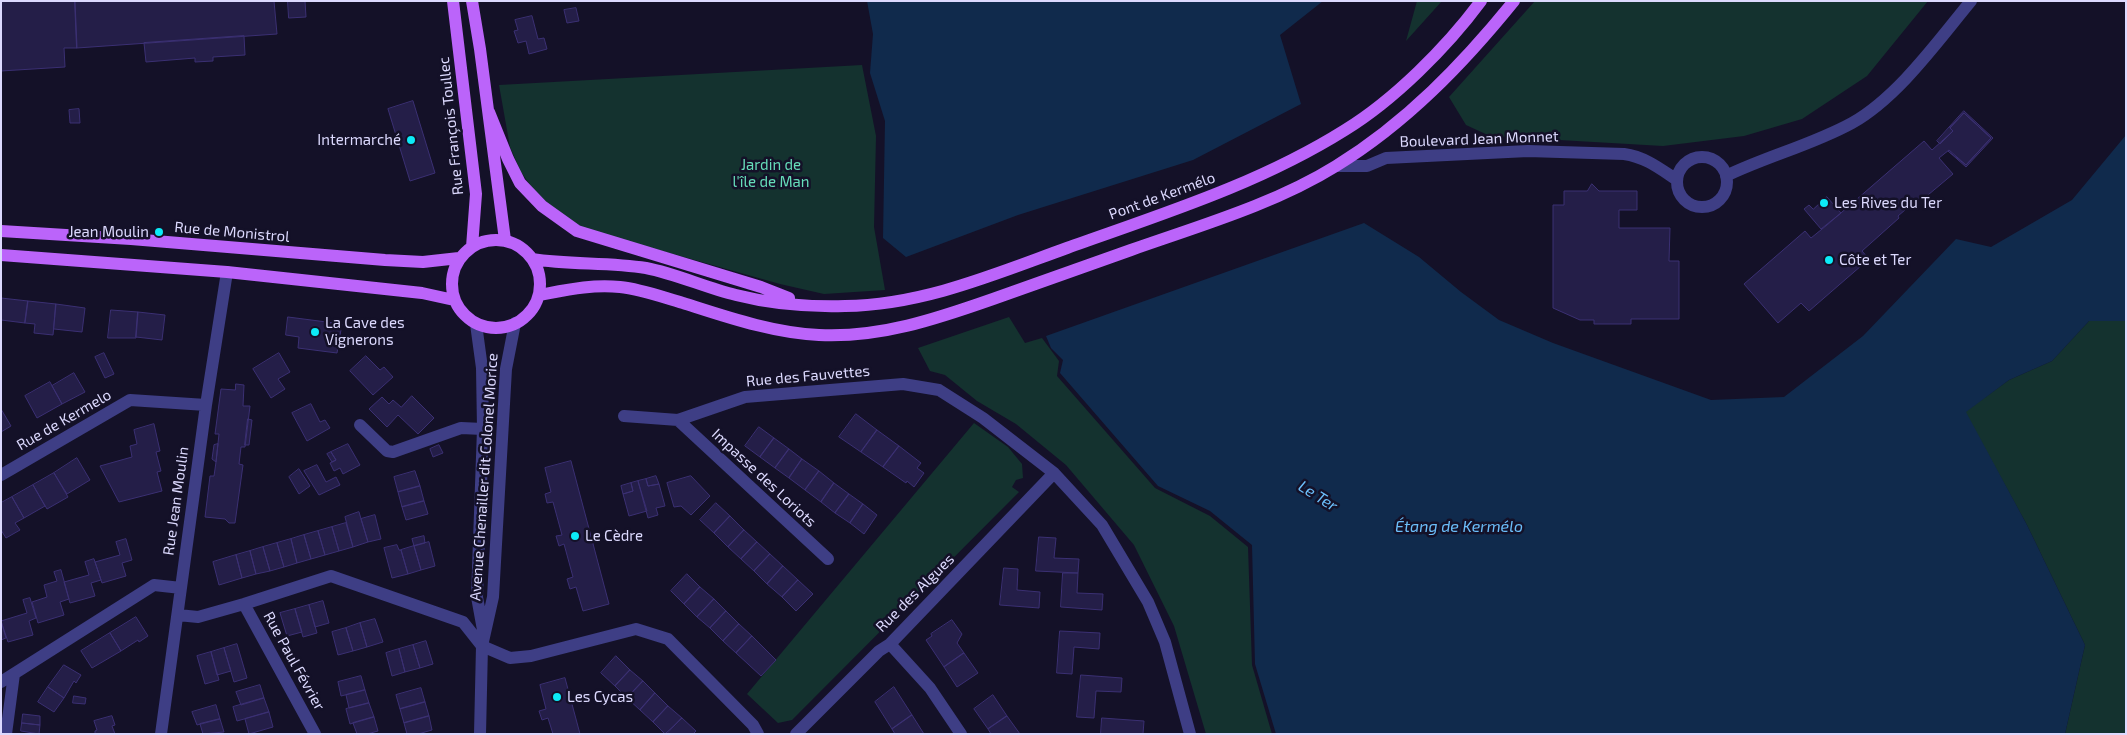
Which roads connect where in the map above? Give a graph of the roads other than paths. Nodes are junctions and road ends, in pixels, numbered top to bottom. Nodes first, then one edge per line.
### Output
1 (454, 1) edge
2 (472, 1) edge
3 (1482, 1) edge
4 (1514, 1) edge
5 (1971, 1) edge
6 (489, 112) junction
7 (1337, 166) junction
8 (1726, 176) junction
9 (1676, 180) junction
10 (1, 231) edge
11 (505, 240) junction
12 (472, 247) junction
13 (1, 255) edge
14 (459, 258) junction
15 (532, 259) junction
16 (227, 272) junction
17 (539, 295) junction
18 (454, 300) junction
19 (810, 306) junction
20 (515, 323) junction
21 (476, 324) junction
22 (206, 405) junction
23 (624, 416) dead end
24 (678, 420) junction
25 (360, 425) dead end
26 (483, 429) junction
27 (1054, 473) junction
28 (1, 476) edge
29 (828, 559) dead end
30 (181, 588) junction
31 (244, 604) junction
32 (178, 615) junction
33 (483, 640) junction
34 (890, 644) junction
35 (14, 674) junction
36 (1, 682) edge
37 (6, 734) edge
38 (161, 734) edge
39 (315, 734) edge
40 (480, 734) edge
41 (758, 734) edge
42 (796, 734) edge
43 (961, 734) edge
44 (1190, 734) edge

1 - 12 main road, Rue François Toullec
2 - 6 main road
3 - 19 main road, Pont de Kermélo
4 - 7 main road
5 - 8 street
6 - 11 main road
6 - 19 main road
7 - 9 street, Boulevard Jean Monnet
7 - 17 main road
8 - 9 street
8 - 9 street
10 - 14 main road, Rue de Monistrol
11 - 12 main road
11 - 15 main road
12 - 14 main road
13 - 16 main road
14 - 18 main road
15 - 17 main road
15 - 19 main road
16 - 18 main road
16 - 22 street, Rue Jean Moulin
17 - 20 main road
18 - 21 main road
20 - 21 main road
20 - 33 street, Avenue Chenailler dit Colonel Morice
21 - 26 street, Avenue Chenailler dit Colonel Morice
22 - 28 street, Rue de Kermelo
22 - 30 street, Rue Jean Moulin
23 - 24 street, Rue des Fauvettes
24 - 27 street, Rue des Fauvettes
24 - 29 street, Impasse des Loriots
25 - 26 street
26 - 33 street, Avenue Chenailler dit Colonel Morice
27 - 34 street, Rue des Algues
27 - 44 street
30 - 32 street, Rue Jean Moulin
30 - 35 street
31 - 32 street
31 - 33 street
31 - 39 street, Rue Paul Février
32 - 38 street, Rue Jean Moulin
33 - 40 street, Avenue Chenailler dit Colonel Morice
33 - 41 street
34 - 42 street, Rue des Algues
34 - 43 street
35 - 36 street
35 - 37 street

